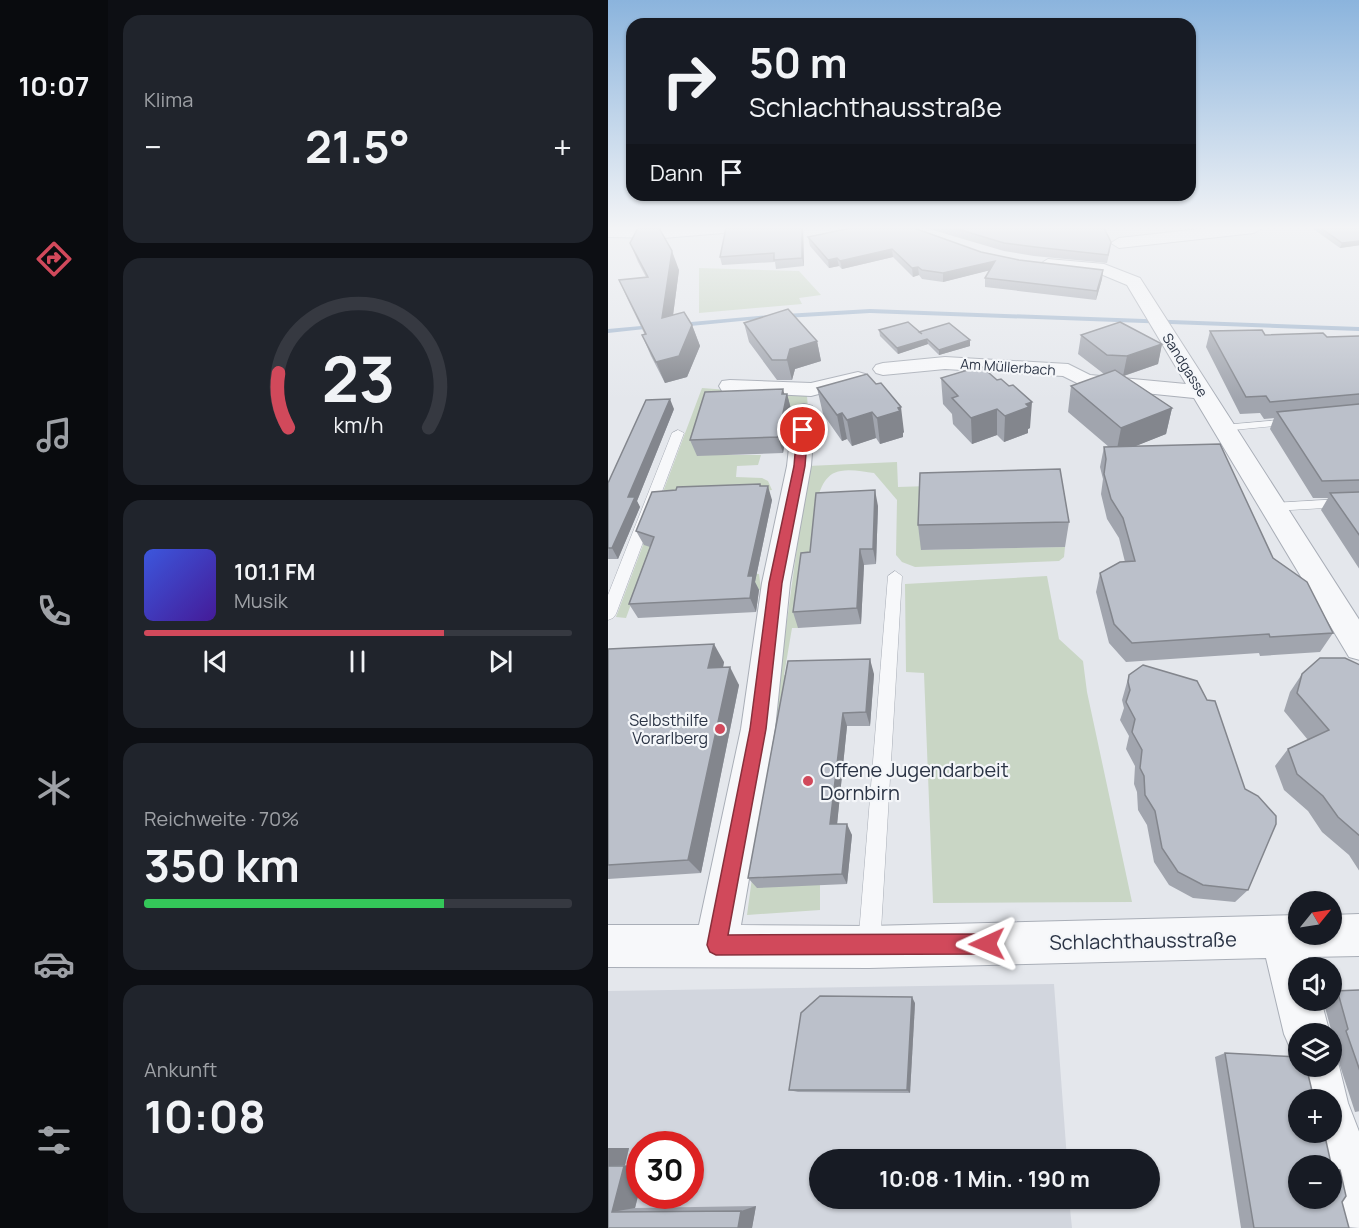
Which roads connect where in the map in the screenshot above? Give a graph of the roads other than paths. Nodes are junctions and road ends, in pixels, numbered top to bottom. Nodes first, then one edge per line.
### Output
1 (1136, 285) edge
2 (730, 386) dead end
3 (1203, 392) junction
4 (804, 411) dead end
5 (1303, 421) edge
6 (1223, 428) junction
7 (678, 433) dead end
8 (1360, 502) edge
9 (1273, 507) junction
10 (895, 576) dead end
11 (608, 614) edge
12 (1360, 648) edge
13 (1360, 935) edge
14 (1282, 938) junction
15 (716, 945) junction
16 (608, 946) edge
17 (869, 946) junction
18 (1288, 961) edge
19 (1337, 1143) edge
20 (1360, 1226) edge

1 - 3 street, Sandgasse
2 - 3 street, Am Müllerbach
3 - 6 street, Sandgasse
4 - 15 street
5 - 6 lane
6 - 9 street, Sandgasse
7 - 11 lane
8 - 9 lane
9 - 12 street, Sandgasse
10 - 17 lane
13 - 14 street, Schlachthausstraße
14 - 17 street, Schlachthausstraße
14 - 18 street
15 - 16 street, Schlachthausstraße
15 - 17 street, Schlachthausstraße
19 - 20 street

